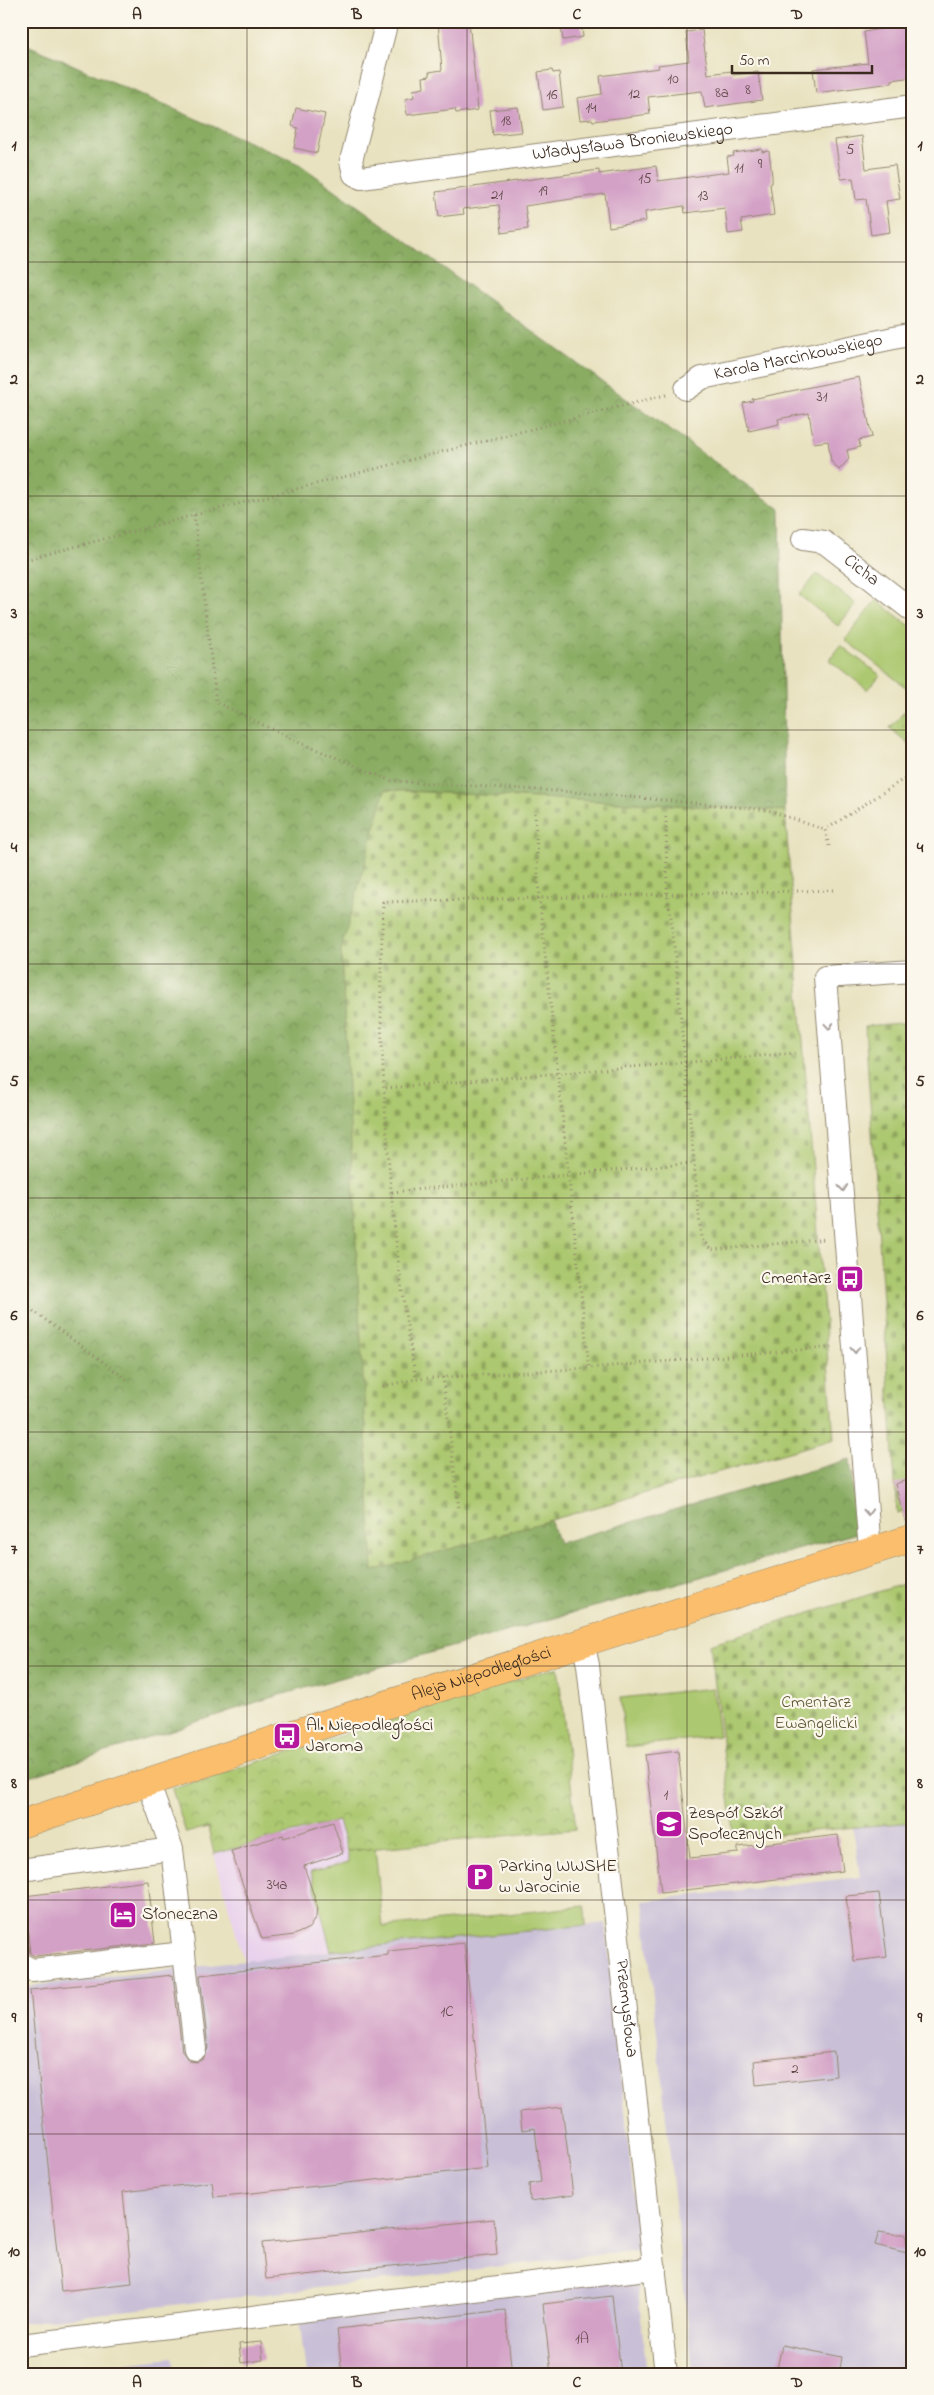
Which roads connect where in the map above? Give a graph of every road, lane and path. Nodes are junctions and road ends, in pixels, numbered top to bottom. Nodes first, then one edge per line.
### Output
1 (387, 21) edge
2 (913, 106) edge
3 (913, 334) edge
4 (686, 389) joint
5 (194, 515) junction
6 (804, 539) dead end
7 (21, 561) edge
8 (913, 611) edge
9 (913, 772) edge
10 (536, 813) dead end
11 (666, 817) dead end
12 (826, 830) junction
13 (829, 846) dead end
14 (833, 890) dead end
15 (667, 893) junction
16 (538, 896) junction
17 (913, 971) edge
18 (795, 1053) dead end
19 (684, 1063) junction
20 (557, 1074) junction
21 (386, 1088) junction
22 (694, 1163) junction
23 (568, 1175) junction
24 (392, 1192) junction
25 (847, 1237) junction
26 (21, 1302) edge
27 (854, 1346) junction
28 (589, 1368) junction
29 (443, 1377) junction
30 (416, 1379) junction
31 (128, 1381) dead end
32 (383, 1386) dead end
33 (459, 1509) dead end
34 (913, 1538) edge
35 (870, 1551) junction
36 (582, 1643) junction
37 (148, 1782) junction
38 (21, 1824) edge
39 (172, 1849) junction
40 (21, 1870) edge
41 (184, 1953) junction
42 (21, 1964) edge
43 (196, 2049) dead end
44 (654, 2268) junction
45 (21, 2345) edge
46 (666, 2374) edge

1 - 2 street, Władysława Broniewskiego
3 - 4 street, Karola Marcinkowskiego
4 - 5 path
5 - 7 path
5 - 12 path
6 - 8 street, Cicha
9 - 12 path
10 - 16 path
11 - 15 path
12 - 13 path
14 - 15 path
15 - 16 path
15 - 19 path
16 - 20 path
16 - 21 path
17 -> 25 street
18 - 19 path
19 - 20 path
19 - 22 path
20 - 21 path
20 - 23 path
21 - 24 path
22 - 23 path
22 - 25 path
23 - 24 path
23 - 28 path
24 - 30 path
25 - 27 street
26 - 31 path
27 - 28 path
27 -> 35 street
28 - 29 path
29 - 30 path
29 - 33 path
30 - 32 path
34 - 35 main road, Aleja Niepodległości
35 - 36 main road, Aleja Niepodległości
36 - 37 main road, Aleja Niepodległości
36 - 44 street, Przemysłowa
37 - 38 main road, Aleja Niepodległości
37 - 39 street
39 - 40 street
39 - 41 street
41 - 42 street
41 - 43 street
44 - 45 street
44 - 46 street, Przemysłowa

